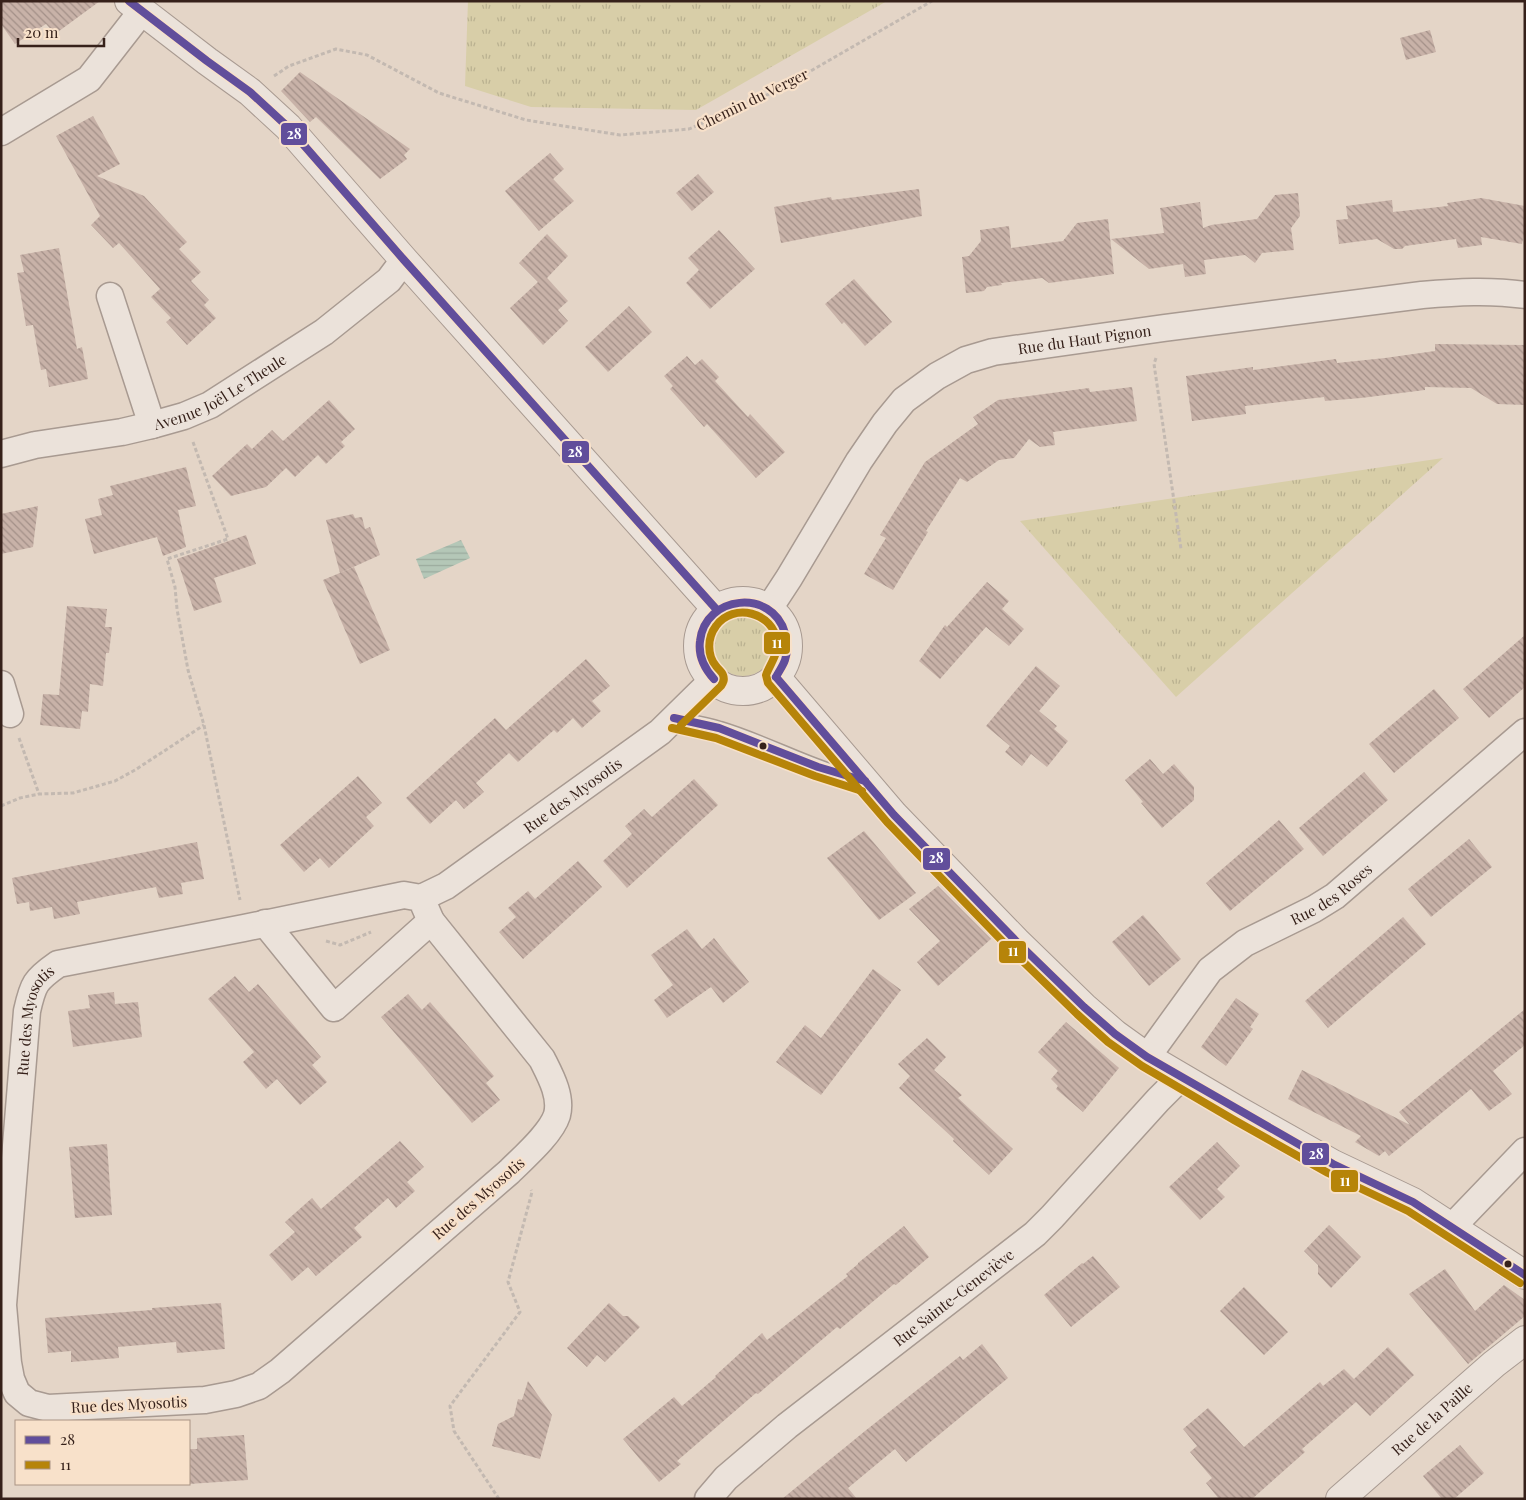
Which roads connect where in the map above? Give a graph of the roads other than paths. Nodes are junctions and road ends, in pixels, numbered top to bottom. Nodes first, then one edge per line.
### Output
1 (136, 6) edge
2 (1, 132) edge
3 (404, 260) junction
4 (1525, 295) edge
5 (110, 296) dead end
6 (152, 425) junction
7 (1, 454) edge
8 (718, 610) junction
9 (768, 610) junction
10 (776, 677) junction
11 (714, 679) junction
12 (1, 684) edge
13 (10, 714) road end
14 (674, 718) junction
15 (1525, 732) edge
16 (865, 780) junction
17 (426, 910) junction
18 (254, 926) junction
19 (1147, 1058) junction
20 (1180, 1078) junction
21 (1525, 1151) edge
22 (1452, 1226) junction
23 (1525, 1275) edge
24 (1525, 1340) edge
25 (708, 1499) edge
26 (1340, 1499) edge

1 - 2 street
1 - 3 street
3 - 6 street, Avenue Joël Le Theule
3 - 8 street
4 - 9 street, Rue du Haut Pignon
5 - 6 street
6 - 7 street, Avenue Joël Le Theule
8 - 9 street
8 - 11 street
9 - 10 street
10 - 11 street
10 - 16 street
11 - 14 street, Rue des Myosotis
12 - 13 street
14 - 16 lane
14 - 17 street, Rue des Myosotis
15 - 19 street, Rue des Roses
16 - 19 street
17 - 18 street, Rue des Myosotis
17 - 18 street, Rue des Myosotis
17 - 18 street, Rue des Myosotis
19 - 20 street
20 - 22 street
20 - 25 street, Rue Sainte-Geneviève
21 - 22 street
22 - 23 street
24 - 26 street, Rue de la Paille

